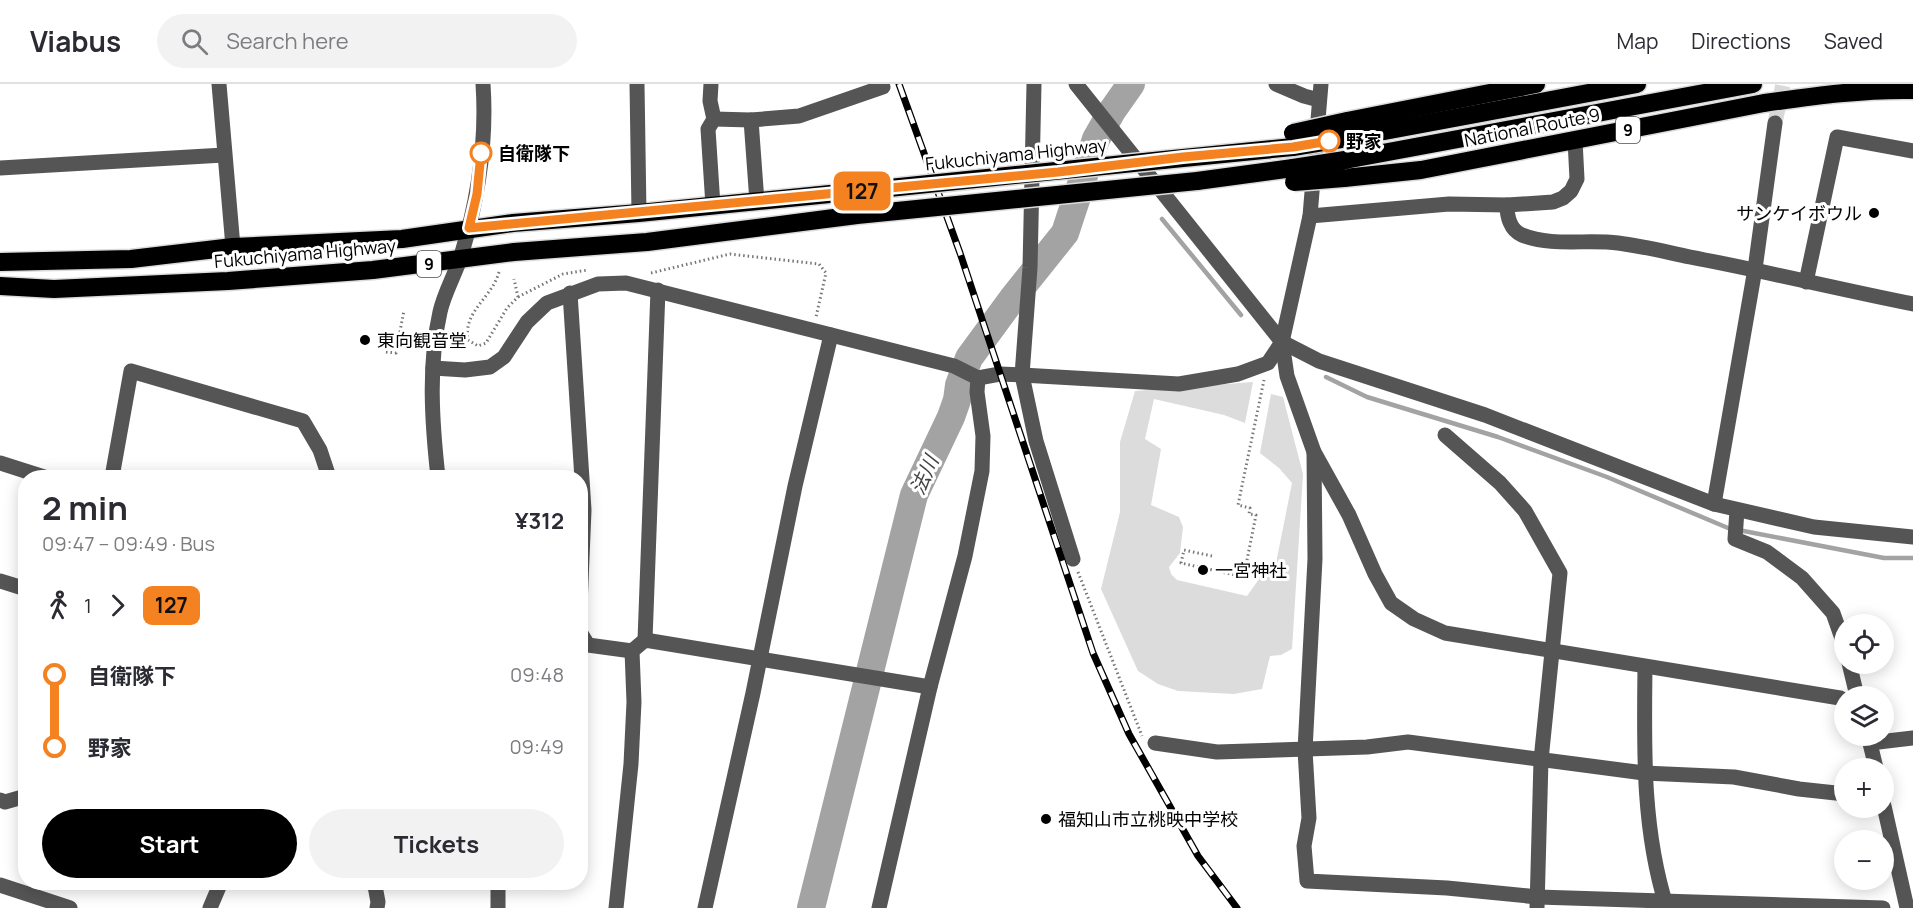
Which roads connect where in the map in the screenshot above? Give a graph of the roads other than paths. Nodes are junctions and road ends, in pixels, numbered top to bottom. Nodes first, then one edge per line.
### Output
1 (219, 84) edge
2 (483, 84) edge
3 (637, 84) edge
4 (711, 84) edge
5 (882, 84) edge
6 (1034, 84) edge
7 (1076, 84) edge
8 (1276, 84) edge
9 (1536, 84) edge
10 (1636, 84) edge
11 (1753, 84) edge
12 (1913, 90) edge
13 (1320, 92) edge
14 (714, 119) junction
15 (752, 120) junction
16 (1775, 123) tunnel mouth
17 (1347, 129) junction
18 (1575, 140) junction
19 (1912, 146) edge
20 (224, 155) junction
21 (0, 168) edge
22 (1344, 169) junction
23 (1228, 177) joint
24 (757, 202) junction
25 (1507, 204) junction
26 (712, 206) junction
27 (639, 213) junction
28 (1310, 216) junction
29 (469, 228) junction
30 (233, 247) junction
31 (460, 260) junction
32 (0, 262) edge
33 (1755, 269) junction
34 (1806, 282) junction
35 (0, 286) edge
36 (658, 290) junction
37 (570, 293) junction
38 (1913, 304) edge
39 (831, 335) junction
40 (1282, 342) junction
41 (433, 368) junction
42 (1022, 375) junction
43 (975, 377) junction
44 (1445, 435) dead end
45 (1314, 452) junction
46 (0, 464) edge
47 (20, 470) edge
48 (113, 470) edge
49 (327, 470) edge
50 (438, 470) edge
51 (581, 470) edge
52 (1714, 504) junction
53 (1736, 522) junction
54 (1913, 537) edge
55 (1073, 559) road end
56 (0, 581) edge
57 (18, 587) edge
58 (1834, 616) edge
59 (645, 640) junction
60 (588, 645) edge
61 (632, 651) junction
62 (1551, 651) junction
63 (759, 658) junction
64 (1645, 667) junction
65 (930, 687) junction
66 (1834, 697) edge
67 (1894, 738) edge
68 (1913, 738) edge
69 (1155, 742) road end
70 (1305, 750) junction
71 (1541, 760) junction
72 (1644, 773) junction
73 (1834, 793) edge
74 (18, 798) edge
75 (0, 800) edge
76 (1887, 818) edge
77 (0, 885) edge
78 (218, 890) edge
79 (376, 890) edge
80 (498, 890) edge
81 (1537, 902) edge
82 (1666, 905) edge
83 (70, 908) edge
84 (210, 908) edge
85 (377, 908) edge
86 (498, 908) edge
87 (616, 908) edge
88 (705, 908) edge
89 (879, 908) edge
90 (1883, 908) edge
91 (1907, 908) edge

1 - 20 street
2 - 29 street
3 - 27 street
4 - 14 street
5 - 15 street
6 - 42 street
7 - 40 street
8 - 13 street
9 - 17 highway, 9
10 - 17 highway, 9
11 - 22 highway, 9
12 - 18 highway, National Route 9 / 9
13 - 28 street
14 - 15 street
14 - 26 street
15 - 24 street
16 - 33 street
17 - 24 highway, Fukuchiyama Highway / 9, bridge
18 - 22 highway, National Route 9 / 9
18 - 25 street
19 - 34 street
20 - 21 street
20 - 30 street
22 - 23 highway, National Route 9 / 9, bridge
23 - 31 highway, Fukuchiyama Highway / 9, bridge
24 - 26 highway, Fukuchiyama Highway / 9
25 - 28 street
25 - 33 street
26 - 27 highway, Fukuchiyama Highway / 9
27 - 29 highway, Fukuchiyama Highway / 9
28 - 40 street
29 - 30 highway, Fukuchiyama Highway / 9
29 - 31 street
30 - 32 highway, Fukuchiyama Highway / 9
31 - 35 highway, Fukuchiyama Highway / 9
31 - 41 street
33 - 34 street
33 - 52 street
34 - 38 street
36 - 37 street
36 - 39 street
36 - 59 street
37 - 41 street
37 - 51 street
39 - 43 street
39 - 63 street
40 - 42 street
40 - 45 street
40 - 52 street
41 - 50 street
42 - 43 street
42 - 55 street
43 - 65 street
44 - 62 street
45 - 62 street
45 - 70 street
46 - 47 street
48 - 49 street
52 - 53 street
53 - 54 street
53 - 58 street
56 - 57 street
59 - 61 street
59 - 63 street
60 - 61 street
61 - 87 street
62 - 64 street
62 - 71 street
63 - 65 street
63 - 88 street
64 - 66 street
64 - 72 street
65 - 89 street
67 - 68 street
69 - 70 street
70 - 71 street
70 - 81 street
71 - 72 street
71 - 81 street
72 - 73 street
72 - 82 street
74 - 75 street
76 - 91 street
77 - 83 street
78 - 84 street
79 - 85 street
80 - 86 street
81 - 82 street
82 - 90 street

